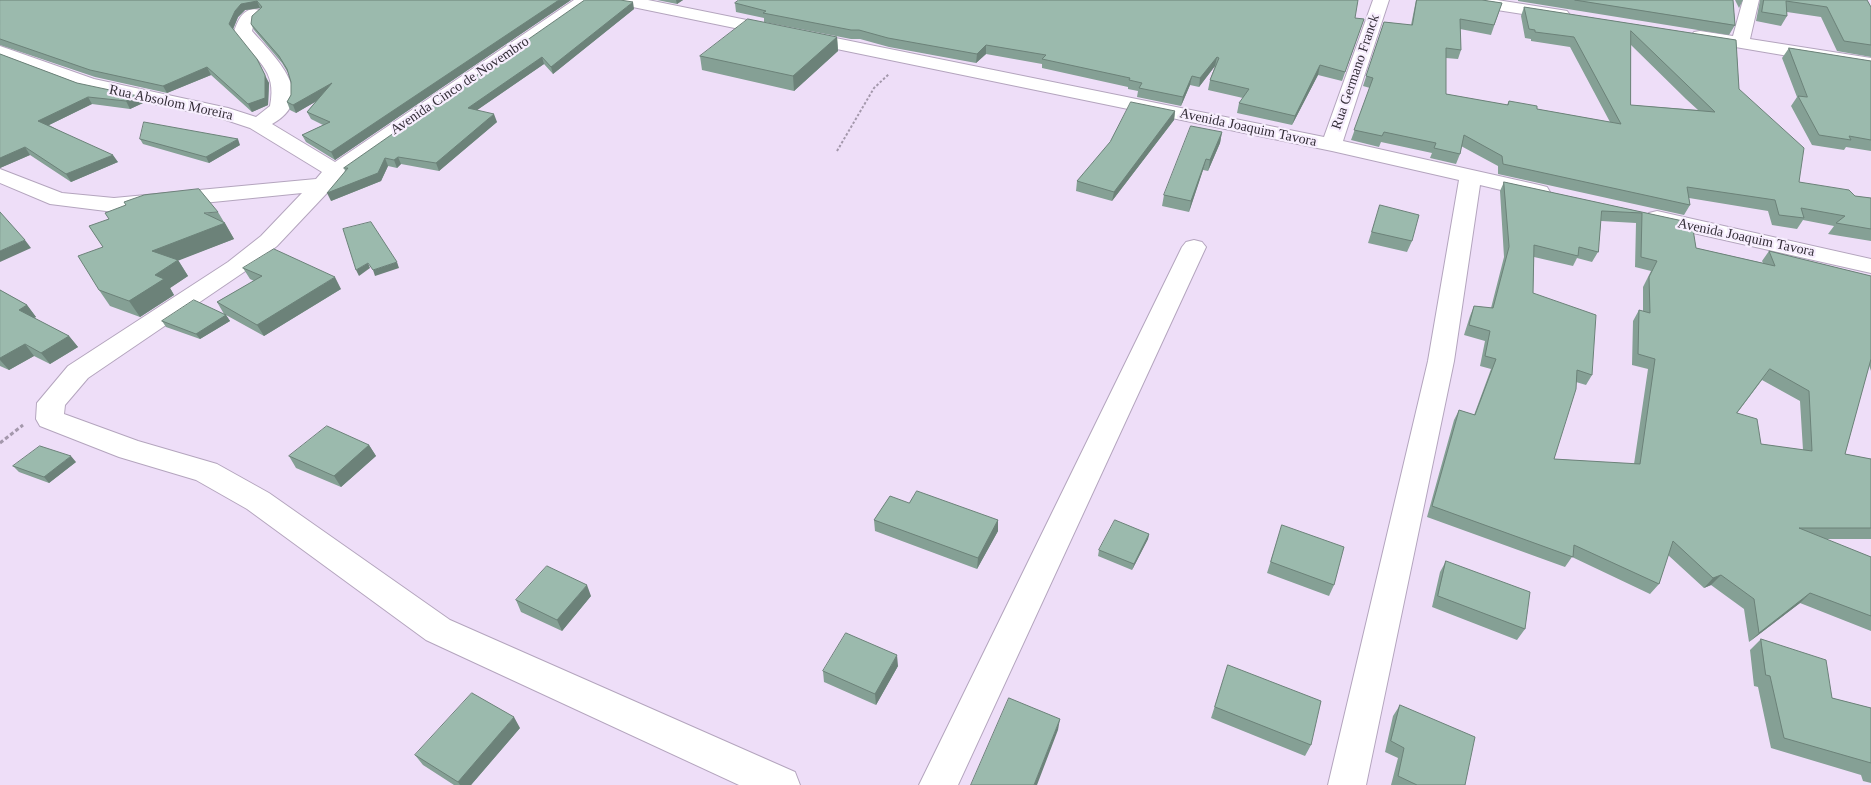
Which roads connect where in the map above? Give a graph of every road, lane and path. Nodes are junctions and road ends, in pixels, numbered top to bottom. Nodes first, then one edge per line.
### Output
1 (585, 0) edge
2 (623, 0) edge
3 (1381, 0) edge
4 (1465, 0) edge
5 (1750, 0) edge
6 (254, 14) edge
7 (1573, 17) edge
8 (1681, 34) edge
9 (1740, 43) junction
10 (0, 51) edge
11 (933, 63) junction
12 (1871, 64) edge
13 (257, 124) junction
14 (1332, 145) junction
15 (836, 151) dead end
16 (0, 175) edge
17 (1470, 177) junction
18 (327, 178) junction
19 (1556, 196) edge
20 (1642, 215) edge
21 (1194, 247) dead end
22 (1871, 266) edge
23 (781, 785) edge
24 (938, 785) edge
25 (1347, 785) edge

1 - 18 street, Avenida Cinco de Novembro
2 - 11 street, Avenida Joaquim Tavora
3 - 14 street, Rua Germano Franck
4 - 7 street
5 - 9 street
6 - 13 street
8 - 9 street
9 - 12 street
10 - 13 street, Rua Absolom Moreira
11 - 14 street, Avenida Joaquim Tavora
11 - 15 path
13 - 18 street, Rua Absolom Moreira
14 - 17 street, Avenida Joaquim Tavora
16 - 18 street
17 - 19 street, Avenida Joaquim Tavora
17 - 25 street
18 - 23 street
20 - 22 street, Avenida Joaquim Tavora
21 - 24 street

